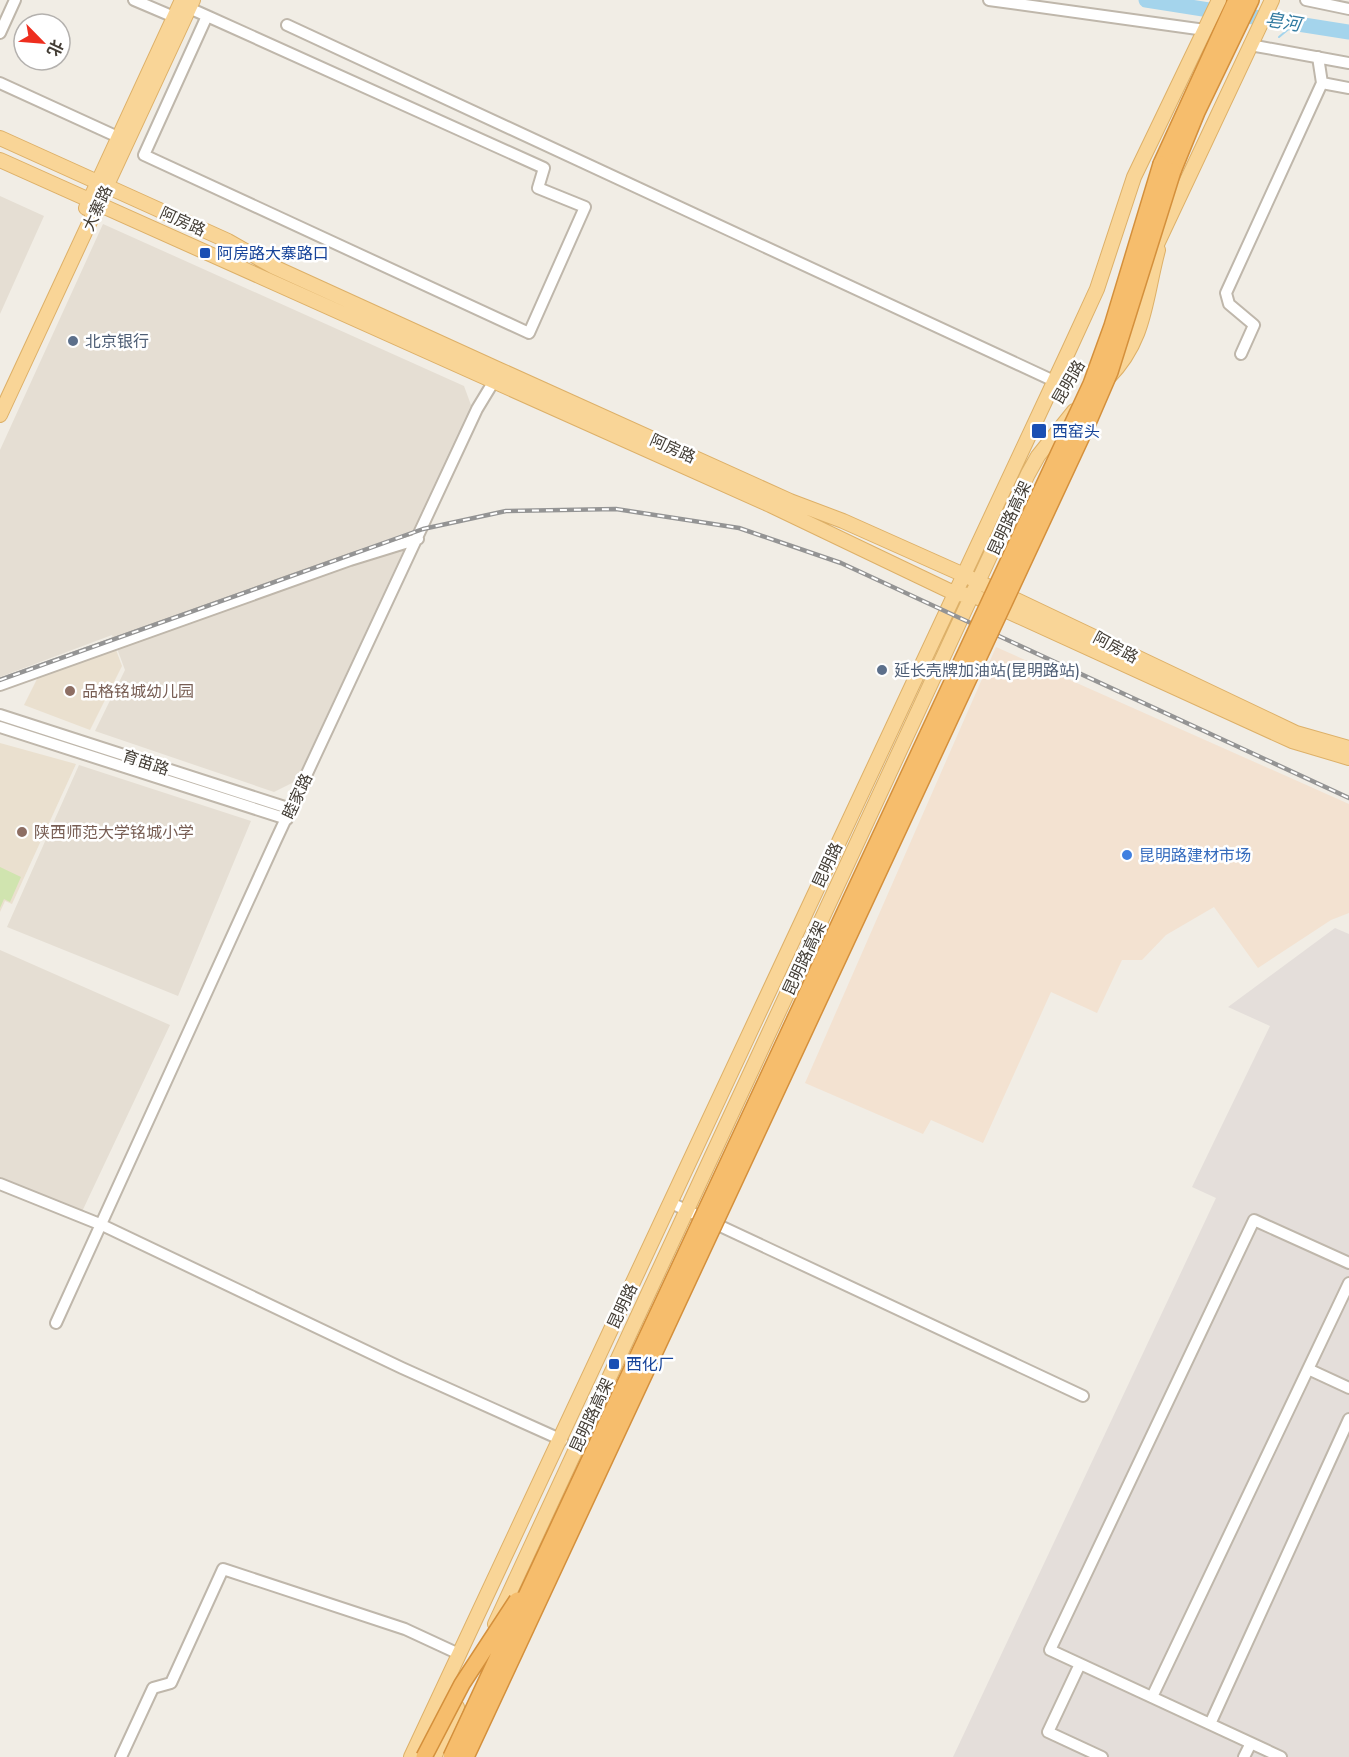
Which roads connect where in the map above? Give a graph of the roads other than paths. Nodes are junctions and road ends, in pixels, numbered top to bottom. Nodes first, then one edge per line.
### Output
1 (15, 0) edge
2 (134, 0) edge
3 (989, 0) edge
4 (1219, 0) edge
5 (1236, 0) edge
6 (1251, 0) edge
7 (1272, 0) edge
8 (1306, 0) edge
9 (188, 3) edge
10 (1349, 9) edge
11 (207, 16) junction
12 (174, 17) junction
13 (287, 25) dead end
14 (1205, 29) junction
15 (0, 33) edge
16 (1228, 34) junction
17 (1251, 44) junction
18 (1318, 57) junction
19 (1349, 63) edge
20 (0, 83) edge
21 (1323, 83) junction
22 (1349, 88) edge
23 (118, 137) junction
24 (0, 138) edge
25 (0, 160) edge
26 (1167, 168) junction
27 (102, 184) junction
28 (94, 203) junction
29 (183, 221) junction
30 (1162, 235) junction
31 (174, 239) junction
32 (1241, 354) dead end
33 (497, 375) junction
34 (1054, 381) junction
35 (0, 393) edge
36 (1076, 409) junction
37 (0, 415) edge
38 (418, 539) junction
39 (897, 545) junction
40 (889, 563) junction
41 (964, 575) junction
42 (975, 589) junction
43 (956, 594) junction
44 (0, 685) edge
45 (0, 715) edge
46 (0, 727) edge
47 (1349, 748) edge
48 (1349, 758) edge
49 (289, 814) junction
50 (0, 1184) edge
51 (671, 1203) junction
52 (687, 1211) junction
53 (102, 1225) junction
54 (1349, 1263) edge
55 (1349, 1282) edge
56 (56, 1323) dead end
57 (1308, 1369) junction
58 (1349, 1389) edge
59 (1083, 1396) dead end
60 (1349, 1419) edge
61 (561, 1440) junction
62 (545, 1557) junction
63 (459, 1654) junction
64 (1080, 1664) junction
65 (1152, 1698) junction
66 (1210, 1724) junction
67 (1251, 1743) junction
68 (467, 1755) edge
69 (1097, 1756) edge
70 (122, 1757) edge
71 (411, 1757) edge
72 (424, 1757) edge
73 (434, 1757) edge
74 (451, 1757) edge
75 (1244, 1757) edge
76 (1281, 1757) edge

1 - 15 street
2 - 12 street
3 - 14 street
4 - 14 main road, 昆明路
5 - 16 highway
6 - 16 highway
7 - 17 main road, 昆明路
8 - 10 street
9 - 11 street
9 - 12 main road, 大寨路
9 - 27 main road, 大寨路
11 - 11 street
12 - 23 main road, 大寨路
13 - 34 street
14 - 34 main road, 昆明路
16 - 26 highway
17 - 18 street
17 - 30 main road, 昆明路
18 - 19 street
18 - 21 street
20 - 23 street
21 - 22 street
21 - 32 street
23 - 27 main road, 大寨路
24 - 27 main road, 阿房路
25 - 28 main road, 阿房路
26 - 62 highway, 昆明路高架, bridge
26 - 68 highway, 昆明路高架, bridge
27 - 28 main road, 大寨路
27 - 29 main road, 阿房路
28 - 31 main road, 阿房路
28 - 35 main road, 大寨路
28 - 37 main road, 大寨路
29 - 31 main road
29 - 33 main road, 阿房路
30 - 36 main road, 昆明路
30 - 36 main road
31 - 33 main road, 阿房路
33 - 38 street, 睦家路
33 - 39 main road, 阿房路
33 - 40 main road, 阿房路
34 - 41 main road, 昆明路
36 - 42 main road, 昆明路
38 - 44 street
38 - 49 street, 睦家路
39 - 40 main road
39 - 41 main road, 阿房路
40 - 43 main road, 阿房路
41 - 42 main road, 阿房路
41 - 43 main road, 昆明路
42 - 43 main road, 阿房路
42 - 47 main road, 阿房路
42 - 48 main road, 阿房路
42 - 52 main road, 昆明路
43 - 51 main road, 昆明路
45 - 49 street, 育苗路
46 - 49 street, 育苗路
49 - 53 street, 睦家路
50 - 53 street
51 - 52 street
51 - 61 main road, 昆明路
52 - 59 street
52 - 73 main road, 昆明路
53 - 56 street, 睦家路
53 - 61 street
54 - 64 street
55 - 57 street
57 - 58 street
57 - 65 street
60 - 66 street
61 - 63 main road, 昆明路
62 - 72 highway, bridge
62 - 74 highway, 昆明路高架, bridge
63 - 70 street
63 - 71 main road, 昆明路
64 - 65 street
64 - 69 street
65 - 66 street
66 - 67 street
67 - 75 street
67 - 76 street

